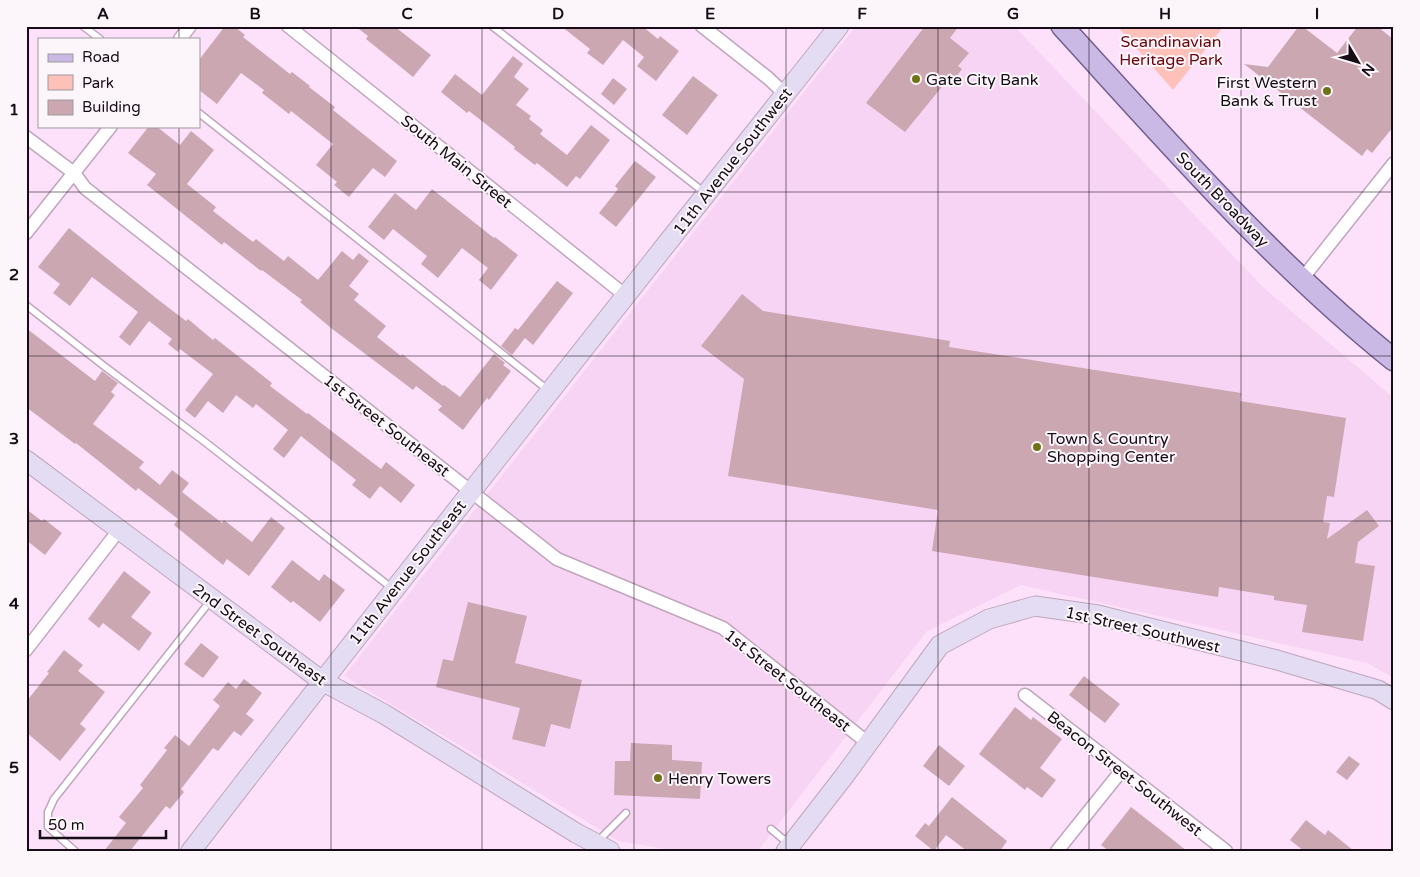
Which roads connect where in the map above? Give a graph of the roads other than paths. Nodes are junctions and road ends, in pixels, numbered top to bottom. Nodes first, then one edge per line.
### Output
1 (84, 26) edge
2 (190, 26) edge
3 (288, 26) edge
4 (492, 26) edge
5 (702, 26) edge
6 (839, 26) edge
7 (1062, 26) edge
8 (99, 38) edge
9 (181, 38) edge
10 (785, 94) junction
11 (200, 114) edge
12 (109, 128) edge
13 (26, 137) edge
14 (1394, 162) edge
15 (74, 173) junction
16 (706, 194) junction
17 (26, 234) edge
18 (1302, 279) junction
19 (626, 296) junction
20 (26, 305) edge
21 (1394, 360) edge
22 (551, 392) junction
23 (26, 460) edge
24 (471, 491) junction
25 (119, 530) junction
26 (394, 590) junction
27 (212, 599) junction
28 (26, 650) edge
29 (322, 681) junction
30 (1024, 694) dead end
31 (1394, 700) edge
32 (868, 743) junction
33 (1122, 770) junction
34 (626, 813) dead end
35 (771, 829) dead end
36 (603, 847) edge
37 (788, 848) edge
38 (194, 850) edge
39 (75, 851) edge
40 (1057, 851) edge
41 (1226, 851) edge

1 - 8 lane
2 - 9 street
3 - 19 street, South Main Street
4 - 16 lane
5 - 10 street
6 - 10 street, 11th Avenue Southwest
7 - 18 main road, South Broadway
10 - 16 street, 11th Avenue Southwest
11 - 22 lane
12 - 15 street
13 - 15 street, 1st Street Southeast
14 - 18 street
15 - 17 street
15 - 24 street, 1st Street Southeast
16 - 19 street, 11th Avenue Southwest
18 - 21 main road, South Broadway
19 - 22 street, 11th Avenue Southeast
20 - 26 lane
22 - 24 street, 11th Avenue Southeast
23 - 25 street, 2nd Street Southeast
24 - 26 street, 11th Avenue Southeast
24 - 32 street, 1st Street Southeast
25 - 27 street, 2nd Street Southeast
25 - 28 street
26 - 29 street, 11th Avenue Southeast
27 - 29 street, 2nd Street Southeast
27 - 39 lane
29 - 36 street, 2nd Street Southeast
29 - 38 street, 11th Avenue Southeast
30 - 33 street, Beacon Street Southwest
31 - 32 street, 1st Street Southwest
32 - 37 street, 1st Street Southwest
33 - 40 street
33 - 41 street, Beacon Street Southwest
34 - 36 lane
35 - 37 lane

